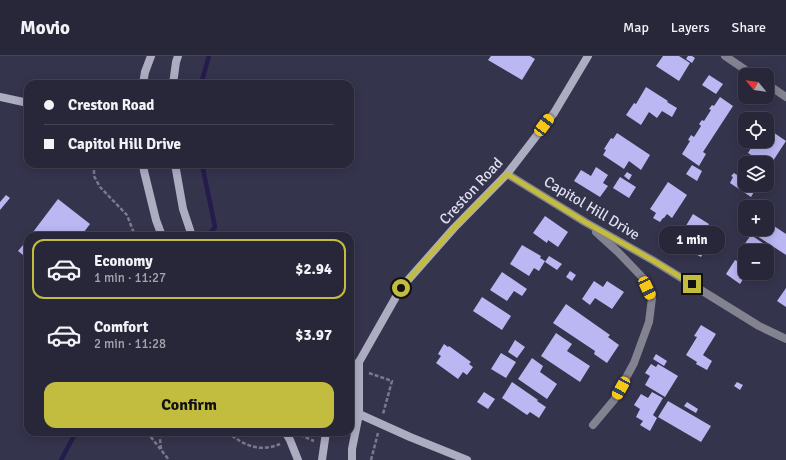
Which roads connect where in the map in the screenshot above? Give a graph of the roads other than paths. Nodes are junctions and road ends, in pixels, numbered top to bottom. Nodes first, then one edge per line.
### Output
1 (151, 56) edge
2 (178, 56) edge
3 (588, 56) edge
4 (725, 56) edge
5 (743, 68) edge
6 (144, 80) edge
7 (174, 80) edge
8 (774, 89) edge
9 (0, 97) edge
10 (786, 97) edge
11 (24, 102) edge
12 (144, 168) edge
13 (176, 168) edge
14 (507, 174) junction
15 (585, 222) junction
16 (160, 232) edge
17 (191, 232) edge
18 (786, 339) edge
19 (359, 366) junction
20 (354, 369) edge
21 (354, 407) edge
22 (354, 414) edge
23 (359, 414) junction
24 (593, 425) dead end
25 (288, 436) edge
26 (325, 436) edge
27 (298, 460) edge
28 (322, 460) edge
29 (352, 460) edge
30 (467, 460) edge

1 - 6 main road
2 - 7 main road
3 - 14 main road, Creston Road
4 - 5 street
8 - 10 street
9 - 11 main road
12 - 16 main road
13 - 17 main road
14 - 15 street, Capitol Hill Drive
14 - 19 main road, Creston Road
15 - 18 street, Capitol Hill Drive
15 - 24 street
19 - 20 main road, Creston Road
19 - 23 main road, Creston Road
21 - 23 main road
22 - 23 main road
23 - 29 main road, Creston Road
23 - 30 main road
25 - 27 main road
26 - 28 main road

